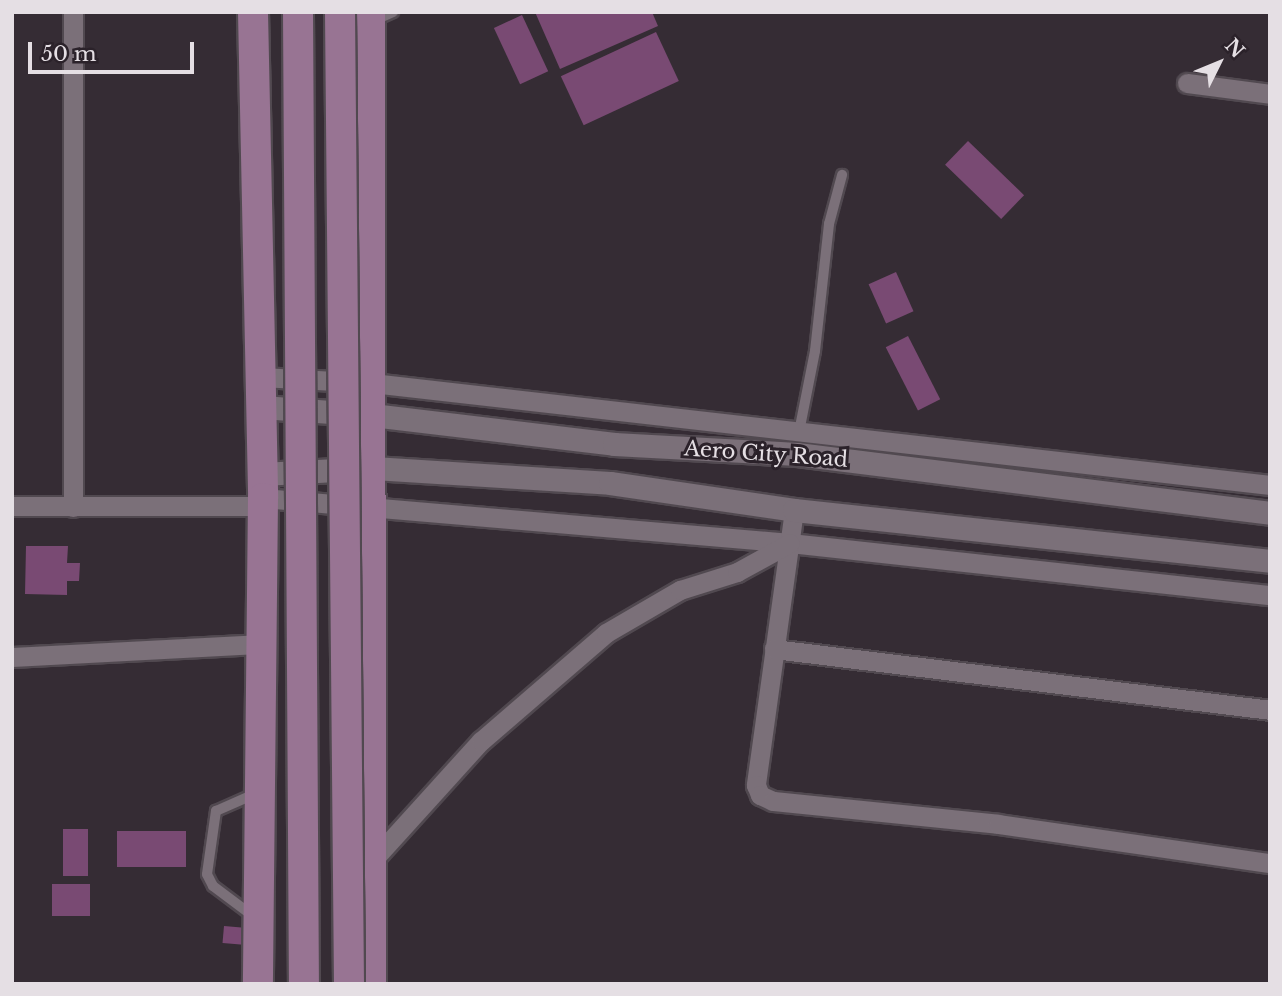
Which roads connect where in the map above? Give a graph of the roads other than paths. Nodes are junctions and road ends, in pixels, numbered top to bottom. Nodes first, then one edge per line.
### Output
1 (73, 12) edge
2 (253, 12) edge
3 (298, 12) edge
4 (340, 12) edge
5 (377, 16) edge
6 (1187, 83) dead end
7 (1270, 94) edge
8 (842, 175) dead end
9 (261, 377) junction
10 (372, 383) junction
11 (262, 407) junction
12 (372, 415) junction
13 (799, 430) junction
14 (797, 454) junction
15 (373, 468) junction
16 (1270, 485) edge
17 (262, 493) junction
18 (12, 506) edge
19 (372, 506) junction
20 (73, 507) junction
21 (794, 510) junction
22 (1270, 513) edge
23 (790, 542) junction
24 (1270, 561) edge
25 (1270, 595) edge
26 (263, 644) junction
27 (774, 649) junction
28 (12, 657) edge
29 (1270, 709) edge
30 (261, 792) junction
31 (372, 861) junction
32 (1270, 863) edge
33 (259, 919) junction
34 (258, 984) edge
35 (304, 984) edge
36 (349, 984) edge
37 (371, 984) edge

1 - 20 street
2 - 9 main road
3 - 35 main road, bridge
4 - 36 main road, bridge
5 - 10 main road
6 - 7 street
8 - 13 lane
9 - 10 street
9 - 11 main road
10 - 12 main road
10 - 13 street
11 - 12 street, Aero City Road
11 - 17 main road
12 - 14 street, Aero City Road
12 - 15 main road
13 - 14 lane
13 - 16 street
14 - 22 street, Aero City Road
15 - 17 street
15 - 19 main road
15 - 21 street
17 - 19 street
17 - 20 street
17 - 26 main road
18 - 20 street
19 - 23 street
19 - 31 main road
21 - 23 street
21 - 24 street
23 - 25 street
23 - 27 street
23 - 31 street
26 - 28 street
26 - 30 main road
27 - 29 street
27 - 32 street
30 - 33 main road
30 - 33 lane
31 - 37 main road
33 - 34 main road

